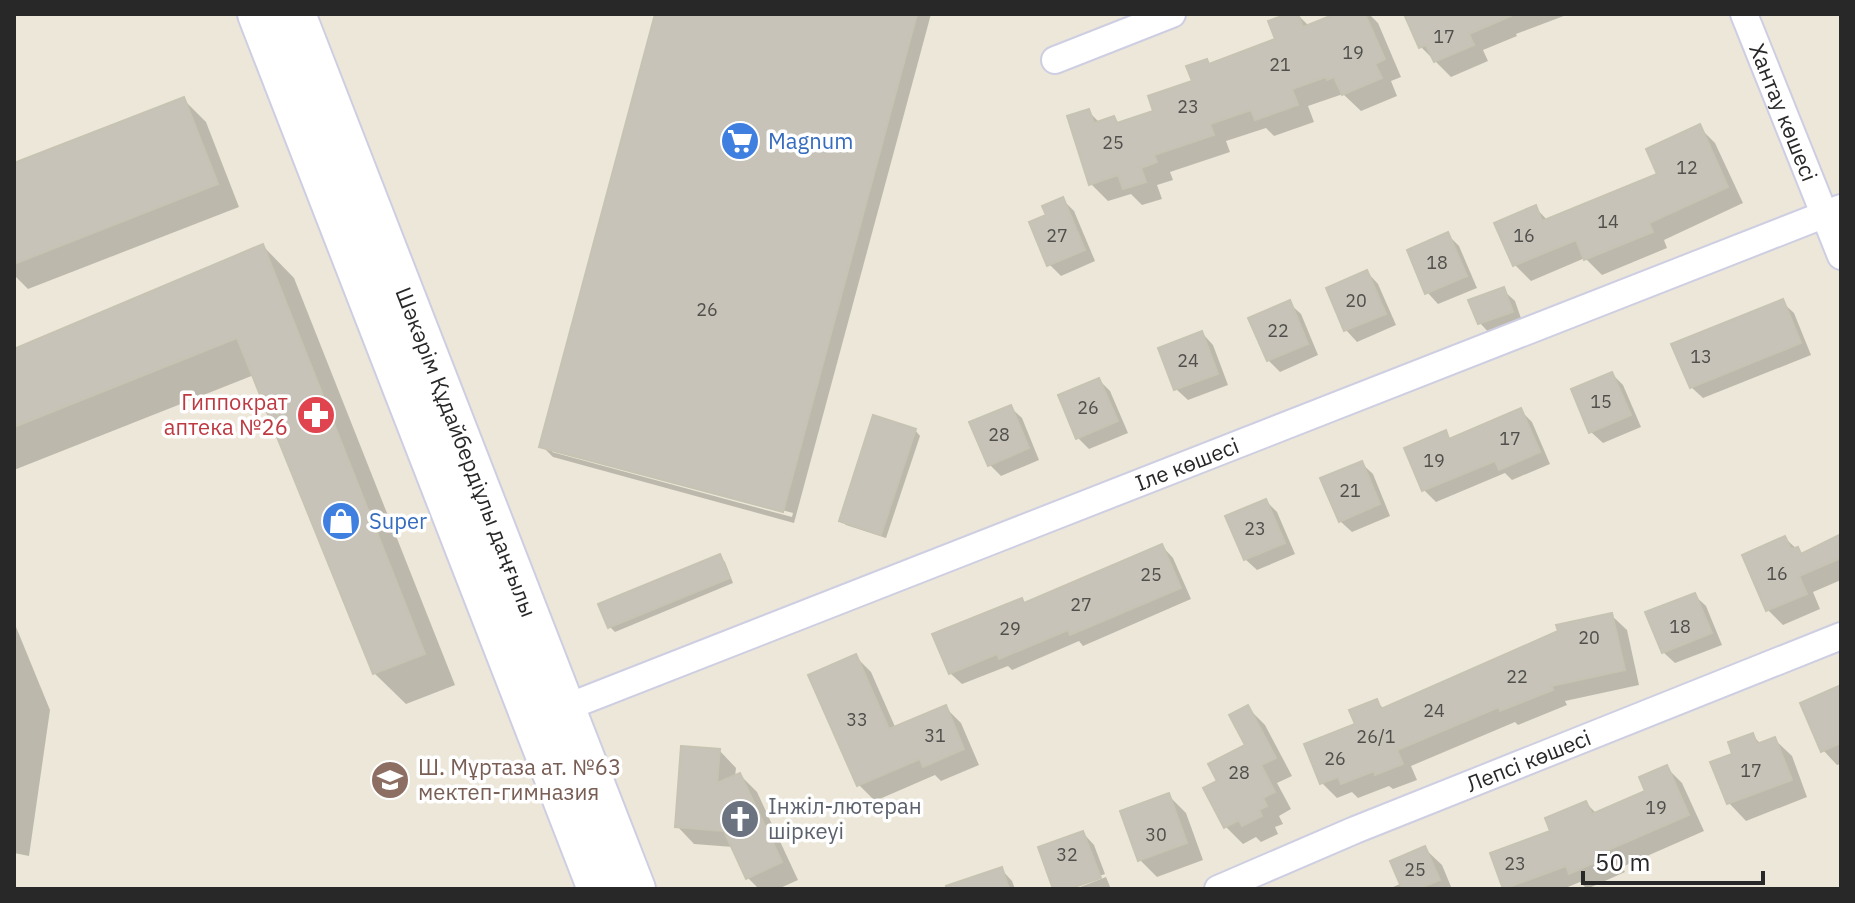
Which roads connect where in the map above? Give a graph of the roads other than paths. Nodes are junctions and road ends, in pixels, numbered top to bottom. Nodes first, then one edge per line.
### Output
1 (257, 14) edge
2 (296, 14) edge
3 (1172, 14) edge
4 (1744, 14) edge
5 (1055, 60) dead end
6 (1833, 211) edge
7 (1841, 256) edge
8 (1841, 636) edge
9 (549, 714) junction
10 (597, 889) edge
11 (636, 889) edge
12 (1218, 889) edge

1 - 9 main road, Шәкәрім Құдайбердіұлы даңғылы
2 - 9 main road, Шәкәрім Құдайбердіұлы даңғылы
3 - 5 street
4 - 6 street, Хантау көшесі
6 - 7 street, Хантау көшесі
6 - 9 street, Іле көшесі
8 - 12 street, Лепсі көшесі
9 - 10 main road, Шәкәрім Құдайбердіұлы даңғылы
9 - 11 main road, Шәкәрім Құдайбердіұлы даңғылы

